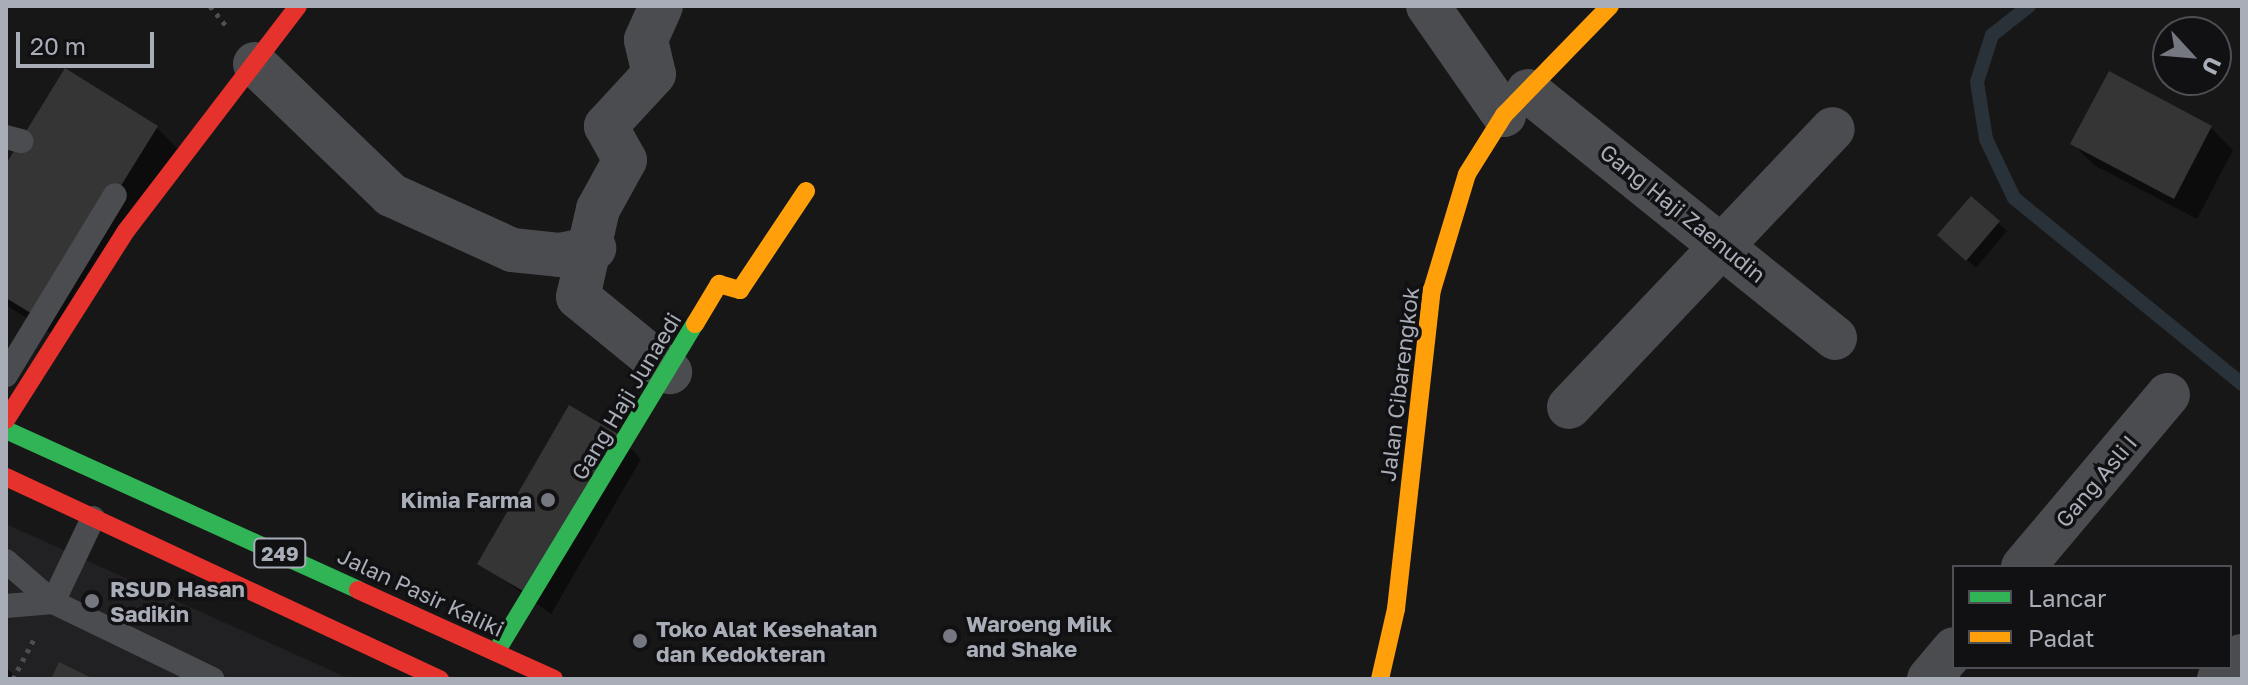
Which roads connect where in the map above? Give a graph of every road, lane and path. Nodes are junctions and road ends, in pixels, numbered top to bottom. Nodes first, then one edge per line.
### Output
1 (298, 6) edge
2 (661, 6) edge
3 (1428, 6) edge
4 (1610, 6) edge
5 (255, 64) junction
6 (1516, 103) junction
7 (1833, 129) dead end
8 (806, 191) dead end
9 (115, 195) dead end
10 (1720, 243) junction
11 (594, 248) junction
12 (1835, 338) dead end
13 (670, 372) junction
14 (6, 375) edge
15 (2168, 395) dead end
16 (1569, 407) dead end
17 (6, 420) edge
18 (6, 430) edge
19 (6, 477) edge
20 (93, 518) junction
21 (6, 561) edge
22 (2025, 565) edge
23 (53, 602) junction
24 (6, 606) edge
25 (1952, 651) edge
26 (496, 652) junction
27 (212, 679) edge
28 (440, 679) edge
29 (554, 679) edge
30 (1380, 679) edge
31 (1929, 679) edge

1 - 5 street
2 - 11 street
3 - 6 street, Gang Haji Zaenudin
4 - 6 street, Jalan Cibarengkok
5 - 11 street
5 - 17 street
6 - 10 street, Gang Haji Zaenudin
6 - 30 street, Jalan Cibarengkok
7 - 10 street
8 - 13 street, Gang Haji Junaedi
9 - 14 lane
10 - 12 street, Gang Haji Zaenudin
10 - 16 street
11 - 13 street
13 - 26 street, Gang Haji Junaedi
15 - 22 street, Gang Asli I
18 - 26 street, Jalan Pasir Kaliki / 249
19 - 20 street, 249
20 - 23 lane
20 - 28 street, 249
21 - 23 lane
23 - 24 lane
23 - 27 lane
25 - 31 street
26 - 29 street, Jalan Pasir Kaliki / 249

